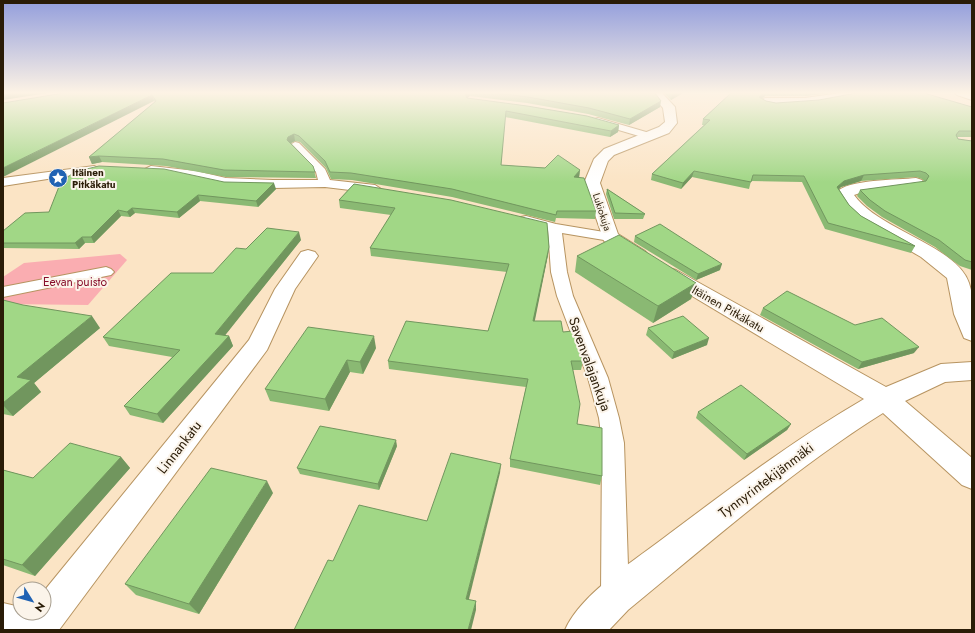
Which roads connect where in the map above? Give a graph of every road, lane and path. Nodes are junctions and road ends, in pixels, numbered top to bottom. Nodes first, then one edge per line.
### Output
1 (603, 123) edge
2 (671, 123) edge
3 (649, 136) junction
4 (295, 145) edge
5 (102, 167) edge
6 (142, 169) edge
7 (3, 182) edge
8 (325, 183) junction
9 (916, 183) edge
10 (390, 192) edge
11 (511, 217) edge
12 (555, 228) junction
13 (610, 238) junction
14 (308, 256) dead end
15 (106, 272) dead end
16 (3, 292) edge
17 (972, 333) edge
18 (972, 371) edge
19 (885, 399) junction
20 (972, 476) edge
21 (615, 597) junction
22 (3, 621) edge
23 (36, 630) edge
24 (584, 630) edge

1 - 3 lane
2 - 3 street, Lukiokuja
3 - 13 street, Lukiokuja
4 - 8 lane
5 - 7 lane
6 - 8 lane
8 - 10 lane
9 - 17 street
11 - 12 lane, Itäinen Pitkäkatu
12 - 13 lane, Itäinen Pitkäkatu
12 - 21 lane, Savenvalajankuja
13 - 19 street, Itäinen Pitkäkatu
14 - 23 street, Linnankatu
15 - 16 lane
18 - 19 street, Tynnyrintekijänmäki
19 - 20 street, Itäinen Pitkäkatu
19 - 21 street, Tynnyrintekijänmäki
21 - 24 street, Tynnyrintekijänmäki
22 - 23 street

